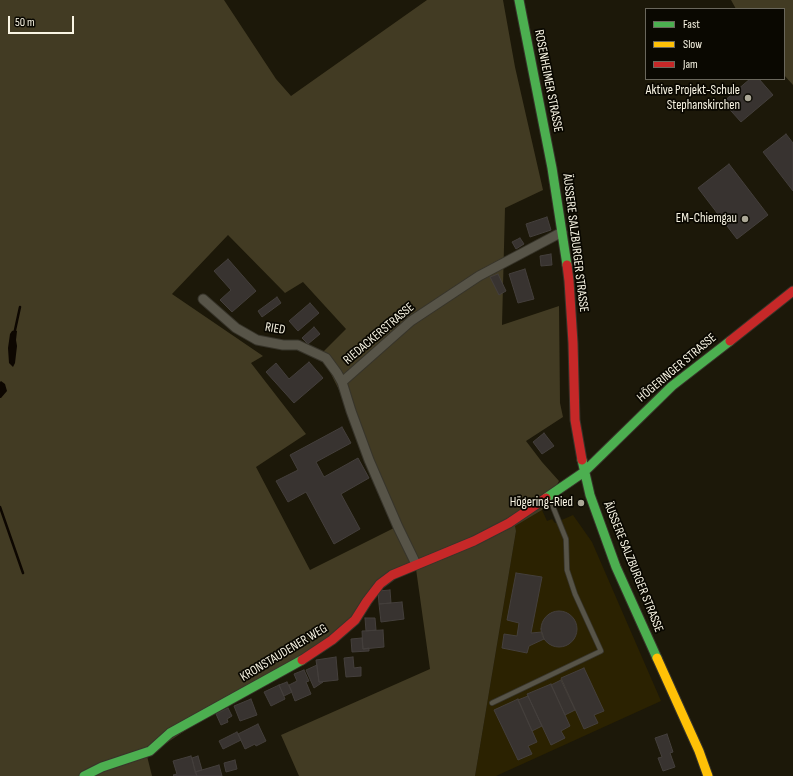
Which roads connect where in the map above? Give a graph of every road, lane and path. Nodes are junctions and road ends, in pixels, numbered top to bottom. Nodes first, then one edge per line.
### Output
1 (519, 0) edge
2 (552, 168) joint
3 (562, 232) junction
4 (793, 291) edge
5 (203, 299) dead end
6 (342, 382) junction
7 (584, 472) junction
8 (548, 497) junction
9 (416, 564) junction
10 (492, 703) dead end
11 (84, 776) edge
12 (708, 776) edge

1 - 2 street, ROSENHEIMER STRASSE
2 - 3 street, ÄUSSERE SALZBURGER STRASSE
3 - 6 street, RIEDACKERSTRASSE
3 - 7 street, ÄUSSERE SALZBURGER STRASSE
4 - 7 street, HÖGERINGER STRASSE
5 - 6 street, RIED
6 - 9 street, RIEDACKERSTRASSE
7 - 8 street, KRONSTAUDENER WEG
7 - 12 street, ÄUSSERE SALZBURGER STRASSE
8 - 9 street, KRONSTAUDENER WEG
8 - 10 lane
9 - 11 street, KRONSTAUDENER WEG

